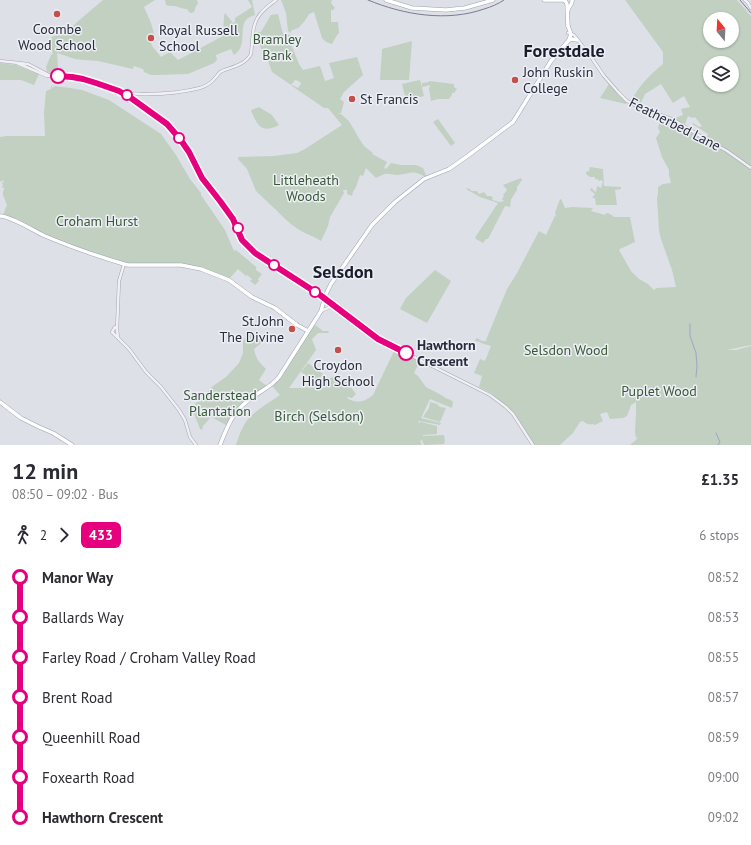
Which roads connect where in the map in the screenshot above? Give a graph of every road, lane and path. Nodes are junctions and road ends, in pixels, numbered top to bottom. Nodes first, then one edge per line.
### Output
1 (276, 0) edge
2 (386, 0) edge
3 (390, 0) edge
4 (488, 0) edge
5 (493, 0) edge
6 (544, 0) edge
7 (572, 0) edge
8 (745, 0) edge
9 (565, 1) edge
10 (750, 6) edge
11 (567, 14) junction
12 (572, 35) junction
13 (568, 40) junction
14 (0, 61) edge
15 (17, 63) junction
16 (51, 76) junction
17 (126, 94) junction
18 (751, 168) edge
19 (1, 216) edge
20 (124, 264) junction
21 (324, 298) junction
22 (334, 305) junction
23 (321, 311) junction
24 (116, 328) junction
25 (308, 331) junction
26 (116, 334) junction
27 (0, 402) edge
28 (72, 445) edge
29 (196, 445) edge
30 (220, 445) edge
31 (533, 445) edge

1 - 17 street
2 - 5 main road
3 - 4 main road
6 - 9 main road
7 - 9 main road
7 - 11 main road
8 - 10 street
9 - 11 main road
11 - 12 main road
12 - 13 main road
12 - 13 main road
12 - 18 street, Featherbed Lane
13 - 21 main road
14 - 15 street
15 - 16 street
15 - 16 street
16 - 17 street
17 - 21 street
19 - 20 main road
20 - 24 street
20 - 25 main road
21 - 22 street
21 - 23 main road
22 - 23 street
22 - 31 street
23 - 25 main road
24 - 26 street
24 - 26 street
25 - 30 main road
26 - 29 street
27 - 28 main road

